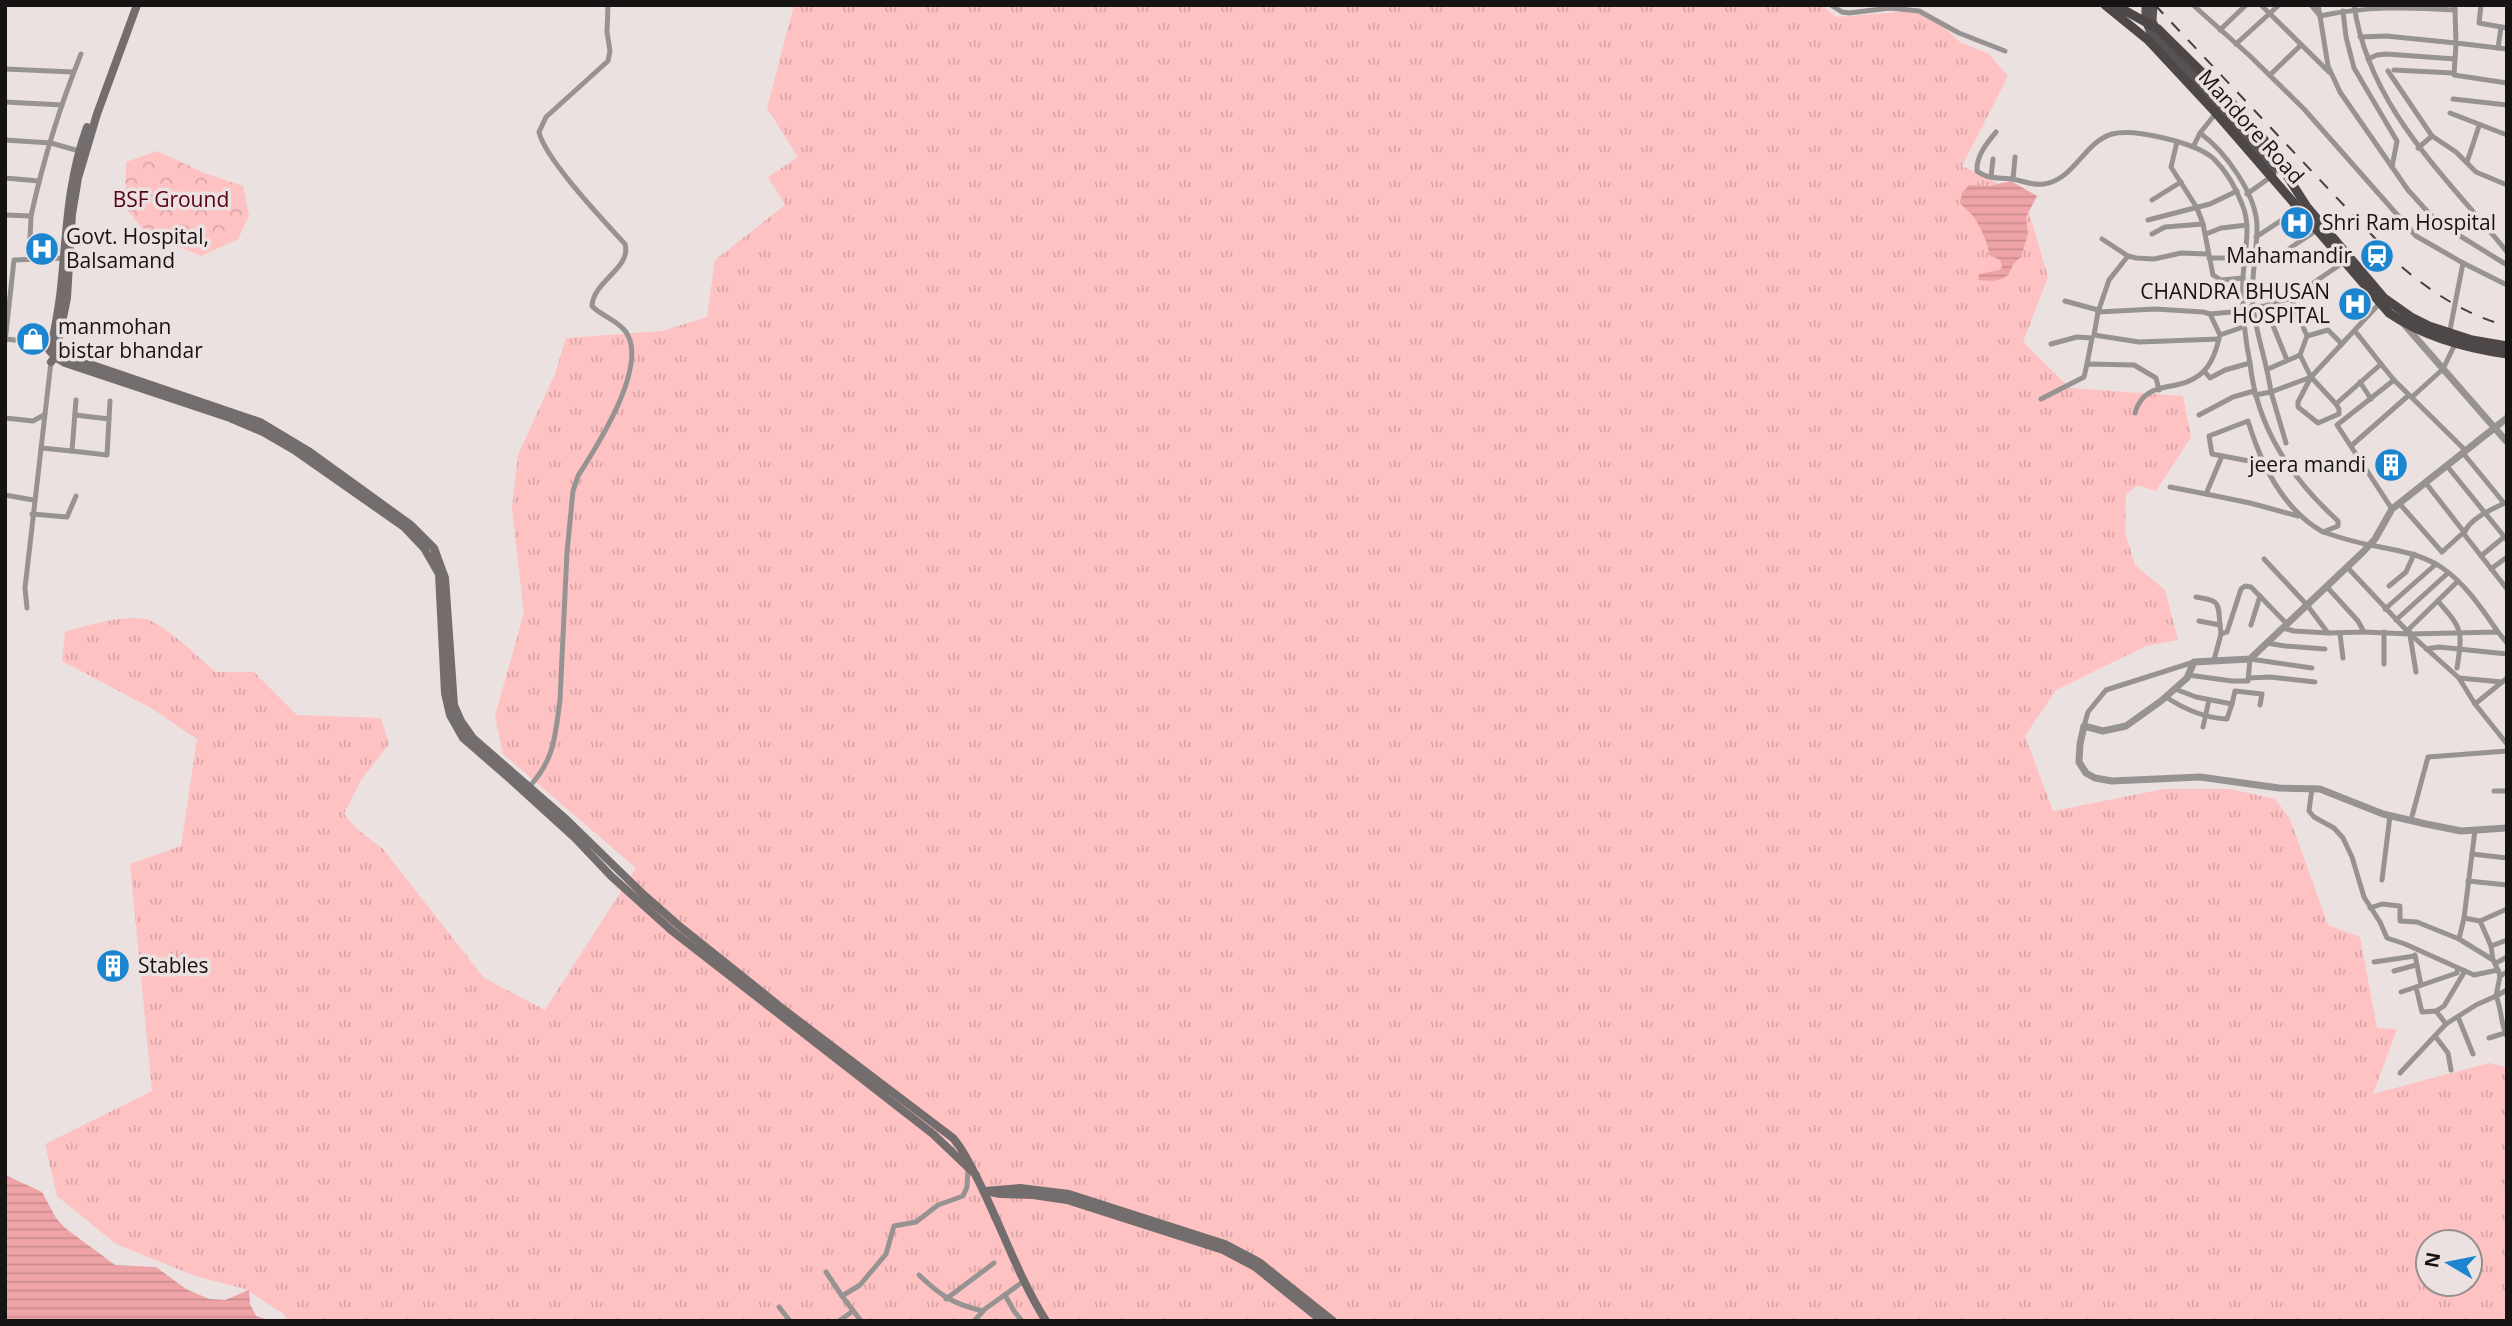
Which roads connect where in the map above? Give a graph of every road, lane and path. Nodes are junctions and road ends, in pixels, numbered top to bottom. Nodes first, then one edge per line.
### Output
1 (131, 5) edge
2 (137, 5) edge
3 (608, 5) edge
4 (1831, 5) edge
5 (2105, 5) edge
6 (2115, 5) edge
7 (2146, 5) edge
8 (2153, 5) edge
9 (2193, 5) edge
10 (2246, 5) edge
11 (2261, 5) edge
12 (2279, 5) edge
13 (2311, 5) edge
14 (2318, 5) edge
15 (2482, 5) edge
16 (2354, 7) edge
17 (2455, 8) edge
18 (2343, 11) junction
19 (2270, 14) junction
20 (2320, 16) junction
21 (2504, 27) edge
22 (2220, 30) junction
23 (2360, 37) junction
24 (2456, 43) junction
25 (2236, 44) junction
26 (2301, 45) junction
27 (2498, 48) junction
28 (2507, 49) edge
29 (2005, 51) dead end
30 (81, 54) dead end
31 (2368, 59) junction
32 (2455, 59) junction
33 (5, 69) edge
34 (73, 72) junction
35 (2454, 73) junction
36 (2331, 74) junction
37 (2270, 75) junction
38 (2507, 83) edge
39 (2453, 99) dead end
40 (5, 102) edge
41 (62, 105) junction
42 (2507, 105) edge
43 (2216, 113) junction
44 (2449, 113) dead end
45 (2479, 126) junction
46 (1996, 132) dead end
47 (2200, 133) junction
48 (2432, 135) junction
49 (2507, 135) edge
50 (5, 140) edge
51 (2177, 142) junction
52 (51, 143) junction
53 (2193, 147) junction
54 (2418, 148) junction
55 (79, 151) junction
56 (2015, 157) dead end
57 (1993, 159) dead end
58 (2467, 162) junction
59 (2392, 167) junction
60 (2272, 169) junction
61 (2283, 172) junction
62 (1991, 177) junction
63 (5, 178) edge
64 (2012, 179) junction
65 (39, 181) junction
66 (2180, 182) junction
67 (2507, 185) edge
68 (2237, 191) junction
69 (2247, 194) junction
70 (2152, 200) dead end
71 (2197, 208) junction
72 (2300, 208) junction
73 (5, 215) edge
74 (31, 216) junction
75 (2148, 220) dead end
76 (2203, 224) junction
77 (2247, 225) junction
78 (2317, 230) junction
79 (2152, 234) dead end
80 (2206, 234) junction
81 (2256, 237) junction
82 (30, 239) dead end
83 (2102, 239) dead end
84 (2290, 248) dead end
85 (2507, 252) edge
86 (2128, 256) junction
87 (2208, 256) junction
88 (64, 258) junction
89 (2244, 258) junction
90 (2344, 262) junction
91 (2463, 263) junction
92 (2507, 265) edge
93 (2243, 278) junction
94 (8, 284) edge
95 (2507, 285) edge
96 (2291, 298) junction
97 (2065, 301) dead end
98 (2379, 304) junction
99 (2265, 306) junction
100 (2253, 307) junction
101 (2243, 310) junction
102 (2098, 311) junction
103 (2210, 314) junction
104 (2400, 320) junction
105 (2244, 327) junction
106 (2355, 331) junction
107 (2307, 336) junction
108 (2093, 337) junction
109 (2220, 337) junction
110 (2451, 339) junction
111 (5, 340) edge
112 (2051, 344) dead end
113 (2342, 344) junction
114 (2507, 346) edge
115 (51, 351) junction
116 (2507, 354) edge
117 (2300, 355) junction
118 (2287, 360) junction
119 (2250, 363) junction
120 (2087, 364) junction
121 (2381, 364) junction
122 (2268, 369) junction
123 (2443, 369) junction
124 (2205, 372) junction
125 (2311, 377) junction
126 (2394, 380) junction
127 (2360, 382) junction
128 (2159, 390) junction
129 (2271, 392) junction
130 (2255, 393) junction
131 (2410, 396) junction
132 (2041, 399) dead end
133 (2371, 399) junction
134 (76, 400) dead end
135 (110, 401) dead end
136 (2336, 404) junction
137 (2135, 413) dead end
138 (44, 415) junction
139 (75, 415) junction
140 (2199, 415) dead end
141 (2264, 416) junction
142 (5, 418) edge
143 (2507, 418) edge
144 (109, 419) junction
145 (2248, 421) junction
146 (2494, 428) junction
147 (2507, 442) edge
148 (2286, 443) dead end
149 (2351, 446) junction
150 (41, 448) junction
151 (72, 452) junction
152 (2464, 452) junction
153 (2222, 456) junction
154 (2265, 464) junction
155 (2447, 466) junction
156 (2425, 482) junction
157 (2170, 487) dead end
158 (2206, 494) junction
159 (5, 495) edge
160 (76, 496) dead end
161 (33, 500) junction
162 (2505, 502) edge
163 (2399, 503) junction
164 (2392, 509) junction
165 (32, 514) junction
166 (2485, 514) junction
167 (2302, 517) junction
168 (2323, 532) junction
169 (2465, 532) junction
170 (2505, 539) edge
171 (2369, 545) junction
172 (430, 550) junction
173 (2414, 554) junction
174 (2481, 555) junction
175 (2507, 557) edge
176 (2264, 559) dead end
177 (2435, 564) junction
178 (2347, 567) junction
179 (2491, 569) junction
180 (2448, 573) junction
181 (2458, 582) junction
182 (2389, 586) dead end
183 (2327, 587) junction
184 (2507, 589) edge
185 (2260, 596) junction
186 (2196, 597) dead end
187 (2438, 601) junction
188 (2307, 605) junction
189 (27, 608) dead end
190 (2385, 609) junction
191 (2396, 620) junction
192 (2200, 621) dead end
193 (2220, 625) junction
194 (2250, 625) dead end
195 (2285, 626) junction
196 (2364, 632) junction
197 (2384, 632) junction
198 (2498, 632) junction
199 (2328, 633) junction
200 (2221, 634) junction
201 (2340, 634) junction
202 (2410, 634) junction
203 (2461, 634) junction
204 (2267, 643) junction
205 (2507, 643) edge
206 (2325, 649) dead end
207 (2426, 649) junction
208 (2460, 649) junction
209 (2507, 654) edge
210 (2343, 658) dead end
211 (2250, 659) junction
212 (2214, 660) junction
213 (2194, 662) junction
214 (2384, 664) dead end
215 (2457, 667) dead end
216 (2312, 668) dead end
217 (2416, 672) dead end
218 (2188, 675) junction
219 (2459, 678) junction
220 (2248, 679) junction
221 (2504, 680) edge
222 (2315, 682) dead end
223 (2175, 689) junction
224 (2248, 693) junction
225 (2166, 697) junction
226 (2209, 700) junction
227 (2232, 704) junction
228 (2475, 704) junction
229 (2260, 705) dead end
230 (2205, 714) junction
231 (2084, 726) junction
232 (2203, 727) dead end
233 (2507, 744) edge
234 (2507, 751) edge
235 (530, 786) junction
236 (2312, 788) junction
237 (2494, 791) dead end
238 (2507, 791) edge
239 (2390, 816) junction
240 (2411, 820) junction
241 (2507, 828) edge
242 (2475, 830) junction
243 (2472, 855) junction
244 (2507, 858) edge
245 (2382, 880) dead end
246 (2468, 881) junction
247 (2507, 885) edge
248 (2370, 908) junction
249 (2507, 909) edge
250 (2464, 918) junction
251 (2480, 921) junction
252 (2459, 939) junction
253 (2507, 940) edge
254 (2491, 946) junction
255 (2415, 948) junction
256 (2415, 956) junction
257 (2507, 957) edge
258 (2374, 962) dead end
259 (2416, 965) junction
260 (2497, 967) junction
261 (2458, 968) junction
262 (2394, 971) dead end
263 (2465, 971) junction
264 (2507, 972) edge
265 (2419, 986) junction
266 (2507, 990) edge
267 (2401, 992) dead end
268 (2496, 996) junction
269 (2436, 1012) junction
270 (2458, 1017) junction
271 (2504, 1018) edge
272 (2446, 1024) junction
273 (2506, 1035) edge
274 (2435, 1036) junction
275 (2489, 1038) dead end
276 (2473, 1054) dead end
277 (2451, 1070) dead end
278 (2400, 1073) dead end
279 (968, 1168) junction
280 (976, 1175) junction
281 (985, 1191) junction
282 (994, 1263) dead end
283 (826, 1272) dead end
284 (919, 1275) dead end
285 (1024, 1281) junction
286 (1005, 1295) junction
287 (842, 1296) junction
288 (946, 1299) junction
289 (779, 1307) dead end
290 (853, 1311) junction
291 (983, 1311) junction
292 (790, 1321) edge
293 (839, 1321) edge
294 (861, 1321) edge
295 (974, 1321) edge
296 (1023, 1321) edge
297 (1046, 1321) edge
298 (1322, 1321) edge
299 (1333, 1321) edge

1 - 55 main road
2 - 115 main road
3 - 235 street
4 - 29 street
5 - 43 highway, Mandore Road
6 - 61 highway, Mandore Road
7 - 60 main road
8 - 60 main road
9 - 22 street
10 - 22 street
11 - 19 street
12 - 19 street
13 - 20 street
14 - 20 street
15 - 21 street
16 - 17 street
16 - 18 street
16 - 23 street
17 - 24 street
18 - 20 street
18 - 59 street
19 - 25 street
19 - 26 street
20 - 36 street
21 - 27 street
22 - 25 street
23 - 24 street
23 - 31 street
24 - 27 street
24 - 32 street
25 - 37 street
26 - 36 street
26 - 37 street
27 - 28 street
30 - 34 street
31 - 32 street
31 - 54 street
32 - 35 street
33 - 34 street
34 - 41 street
35 - 38 street
35 - 48 street
36 - 59 street
37 - 91 street
39 - 42 street
40 - 41 street
41 - 52 street
43 - 47 street
43 - 60 highway, Mandore Road
44 - 45 street
45 - 49 street
45 - 58 street
46 - 62 street
47 - 53 street
47 - 69 street
48 - 54 street
48 - 58 street
50 - 52 street
51 - 53 street
51 - 64 street
51 - 66 street
52 - 55 street
52 - 65 street
53 - 68 street
54 - 85 street
55 - 88 main road
56 - 64 street
57 - 62 street
58 - 67 street
59 - 92 street
60 - 61 main road
60 - 69 street
60 - 72 highway, Mandore Road
61 - 110 highway, Mandore Road
62 - 64 street
63 - 65 street
65 - 74 street
66 - 70 street
66 - 71 street
68 - 71 street
68 - 77 street
69 - 81 street
71 - 75 street
71 - 76 street
72 - 78 highway, Mandore Road
72 - 81 street
73 - 74 street
74 - 82 street
76 - 79 street
76 - 80 street
77 - 80 street
77 - 89 street
78 - 84 street
78 - 90 highway, Mandore Road
80 - 87 street
81 - 100 street
83 - 86 street
86 - 87 street
86 - 102 street
87 - 89 street
87 - 93 street
88 - 94 street
88 - 115 main road
89 - 93 street
90 - 96 street
90 - 98 highway, Mandore Road
91 - 95 street
91 - 110 street
93 - 101 street
94 - 111 street
96 - 99 street
96 - 107 street
97 - 102 street
98 - 104 highway, Mandore Road
98 - 106 street
99 - 100 street
99 - 118 street
100 - 101 street
100 - 122 street
101 - 103 street
101 - 105 street
102 - 103 street
102 - 108 street
103 - 109 street
104 - 110 highway, Mandore Road
104 - 123 street
105 - 109 street
105 - 119 street
106 - 113 street
106 - 121 street
107 - 113 street
107 - 117 street
108 - 109 street
108 - 112 street
108 - 120 street
109 - 124 street
110 - 114 highway, Mandore Road
110 - 116 highway, Mandore Road
110 - 123 street
111 - 115 street
113 - 125 street
115 - 138 street
115 - 172 main road
117 - 118 street
117 - 125 street
118 - 122 street
119 - 124 street
119 - 130 street
120 - 128 street
120 - 132 street
121 - 126 street
121 - 127 street
122 - 129 street
123 - 131 street
123 - 146 street
124 - 128 street
125 - 129 street
125 - 136 street
125 - 136 street
126 - 131 street
126 - 133 street
127 - 133 street
127 - 136 street
128 - 137 street
129 - 130 street
129 - 148 street
130 - 140 street
130 - 141 street
131 - 149 street
131 - 152 street
133 - 149 street
134 - 139 street
135 - 144 street
138 - 142 street
138 - 150 street
139 - 144 street
139 - 151 street
141 - 145 street
141 - 168 street
143 - 146 street
144 - 151 street
145 - 153 street
145 - 154 street
146 - 147 street
146 - 152 street
149 - 164 street
150 - 151 street
150 - 161 street
152 - 155 street
152 - 162 street
153 - 154 street
153 - 158 street
154 - 167 street
155 - 156 street
155 - 166 street
156 - 163 street
156 - 169 street
157 - 158 street
158 - 167 street
159 - 161 street
160 - 165 street
161 - 165 street
162 - 166 street
163 - 164 street
163 - 169 street
164 - 171 street
165 - 189 street
166 - 169 street
166 - 170 street
167 - 168 street
168 - 171 street
169 - 174 street
170 - 174 street
171 - 173 street
171 - 178 street
172 - 235 main road
172 - 279 main road
173 - 177 street
173 - 182 street
174 - 179 street
175 - 179 street
176 - 188 street
177 - 180 street
177 - 190 street
178 - 183 street
178 - 190 street
179 - 184 street
180 - 181 street
180 - 191 street
181 - 187 street
181 - 198 street
183 - 188 street
183 - 196 street
185 - 194 street
185 - 195 street
185 - 200 street
186 - 193 street
187 - 202 street
187 - 203 street
188 - 195 street
188 - 199 street
190 - 191 street
191 - 202 street
192 - 193 street
193 - 200 street
195 - 199 street
195 - 204 street
196 - 197 street
196 - 201 street
197 - 202 street
197 - 214 street
198 - 203 street
198 - 205 street
199 - 201 street
200 - 212 street
201 - 210 street
202 - 203 street
202 - 207 street
202 - 217 street
203 - 208 street
204 - 206 street
204 - 211 street
207 - 208 street
207 - 219 street
208 - 209 street
208 - 215 street
211 - 212 street
211 - 216 street
211 - 220 street
212 - 213 street
213 - 218 street
213 - 231 street
218 - 220 street
218 - 223 street
219 - 221 street
219 - 228 street
220 - 222 street
220 - 224 street
221 - 228 street
223 - 225 street
223 - 226 street
224 - 227 street
224 - 229 street
225 - 230 street
225 - 231 street
226 - 227 street
226 - 230 street
227 - 230 street
228 - 233 street
230 - 232 street
231 - 236 street
234 - 240 street
235 - 280 main road
236 - 239 street
236 - 248 street
237 - 238 street
239 - 240 street
239 - 245 street
240 - 242 street
241 - 242 street
242 - 243 street
243 - 244 street
243 - 246 street
246 - 247 street
246 - 250 street
248 - 252 street
248 - 255 street
249 - 251 street
250 - 251 street
250 - 252 street
251 - 254 street
252 - 260 street
253 - 254 street
254 - 260 street
255 - 256 street
255 - 261 street
256 - 258 street
256 - 259 street
257 - 260 street
259 - 262 street
259 - 265 street
260 - 263 street
260 - 264 street
260 - 268 street
261 - 263 street
261 - 265 street
263 - 269 street
265 - 267 street
265 - 269 street
266 - 268 street
268 - 270 street
268 - 271 street
269 - 272 street
270 - 272 street
270 - 276 street
271 - 273 street
272 - 274 street
273 - 275 street
274 - 277 street
274 - 278 street
279 - 280 main road
279 - 287 street
280 - 281 main road
281 - 285 main road
281 - 298 main road
281 - 299 main road
282 - 288 street
283 - 287 street
284 - 288 street
285 - 286 street
285 - 297 main road
286 - 291 street
286 - 296 street
287 - 290 street
288 - 291 street
289 - 292 street
290 - 293 street
290 - 294 street
291 - 295 street

